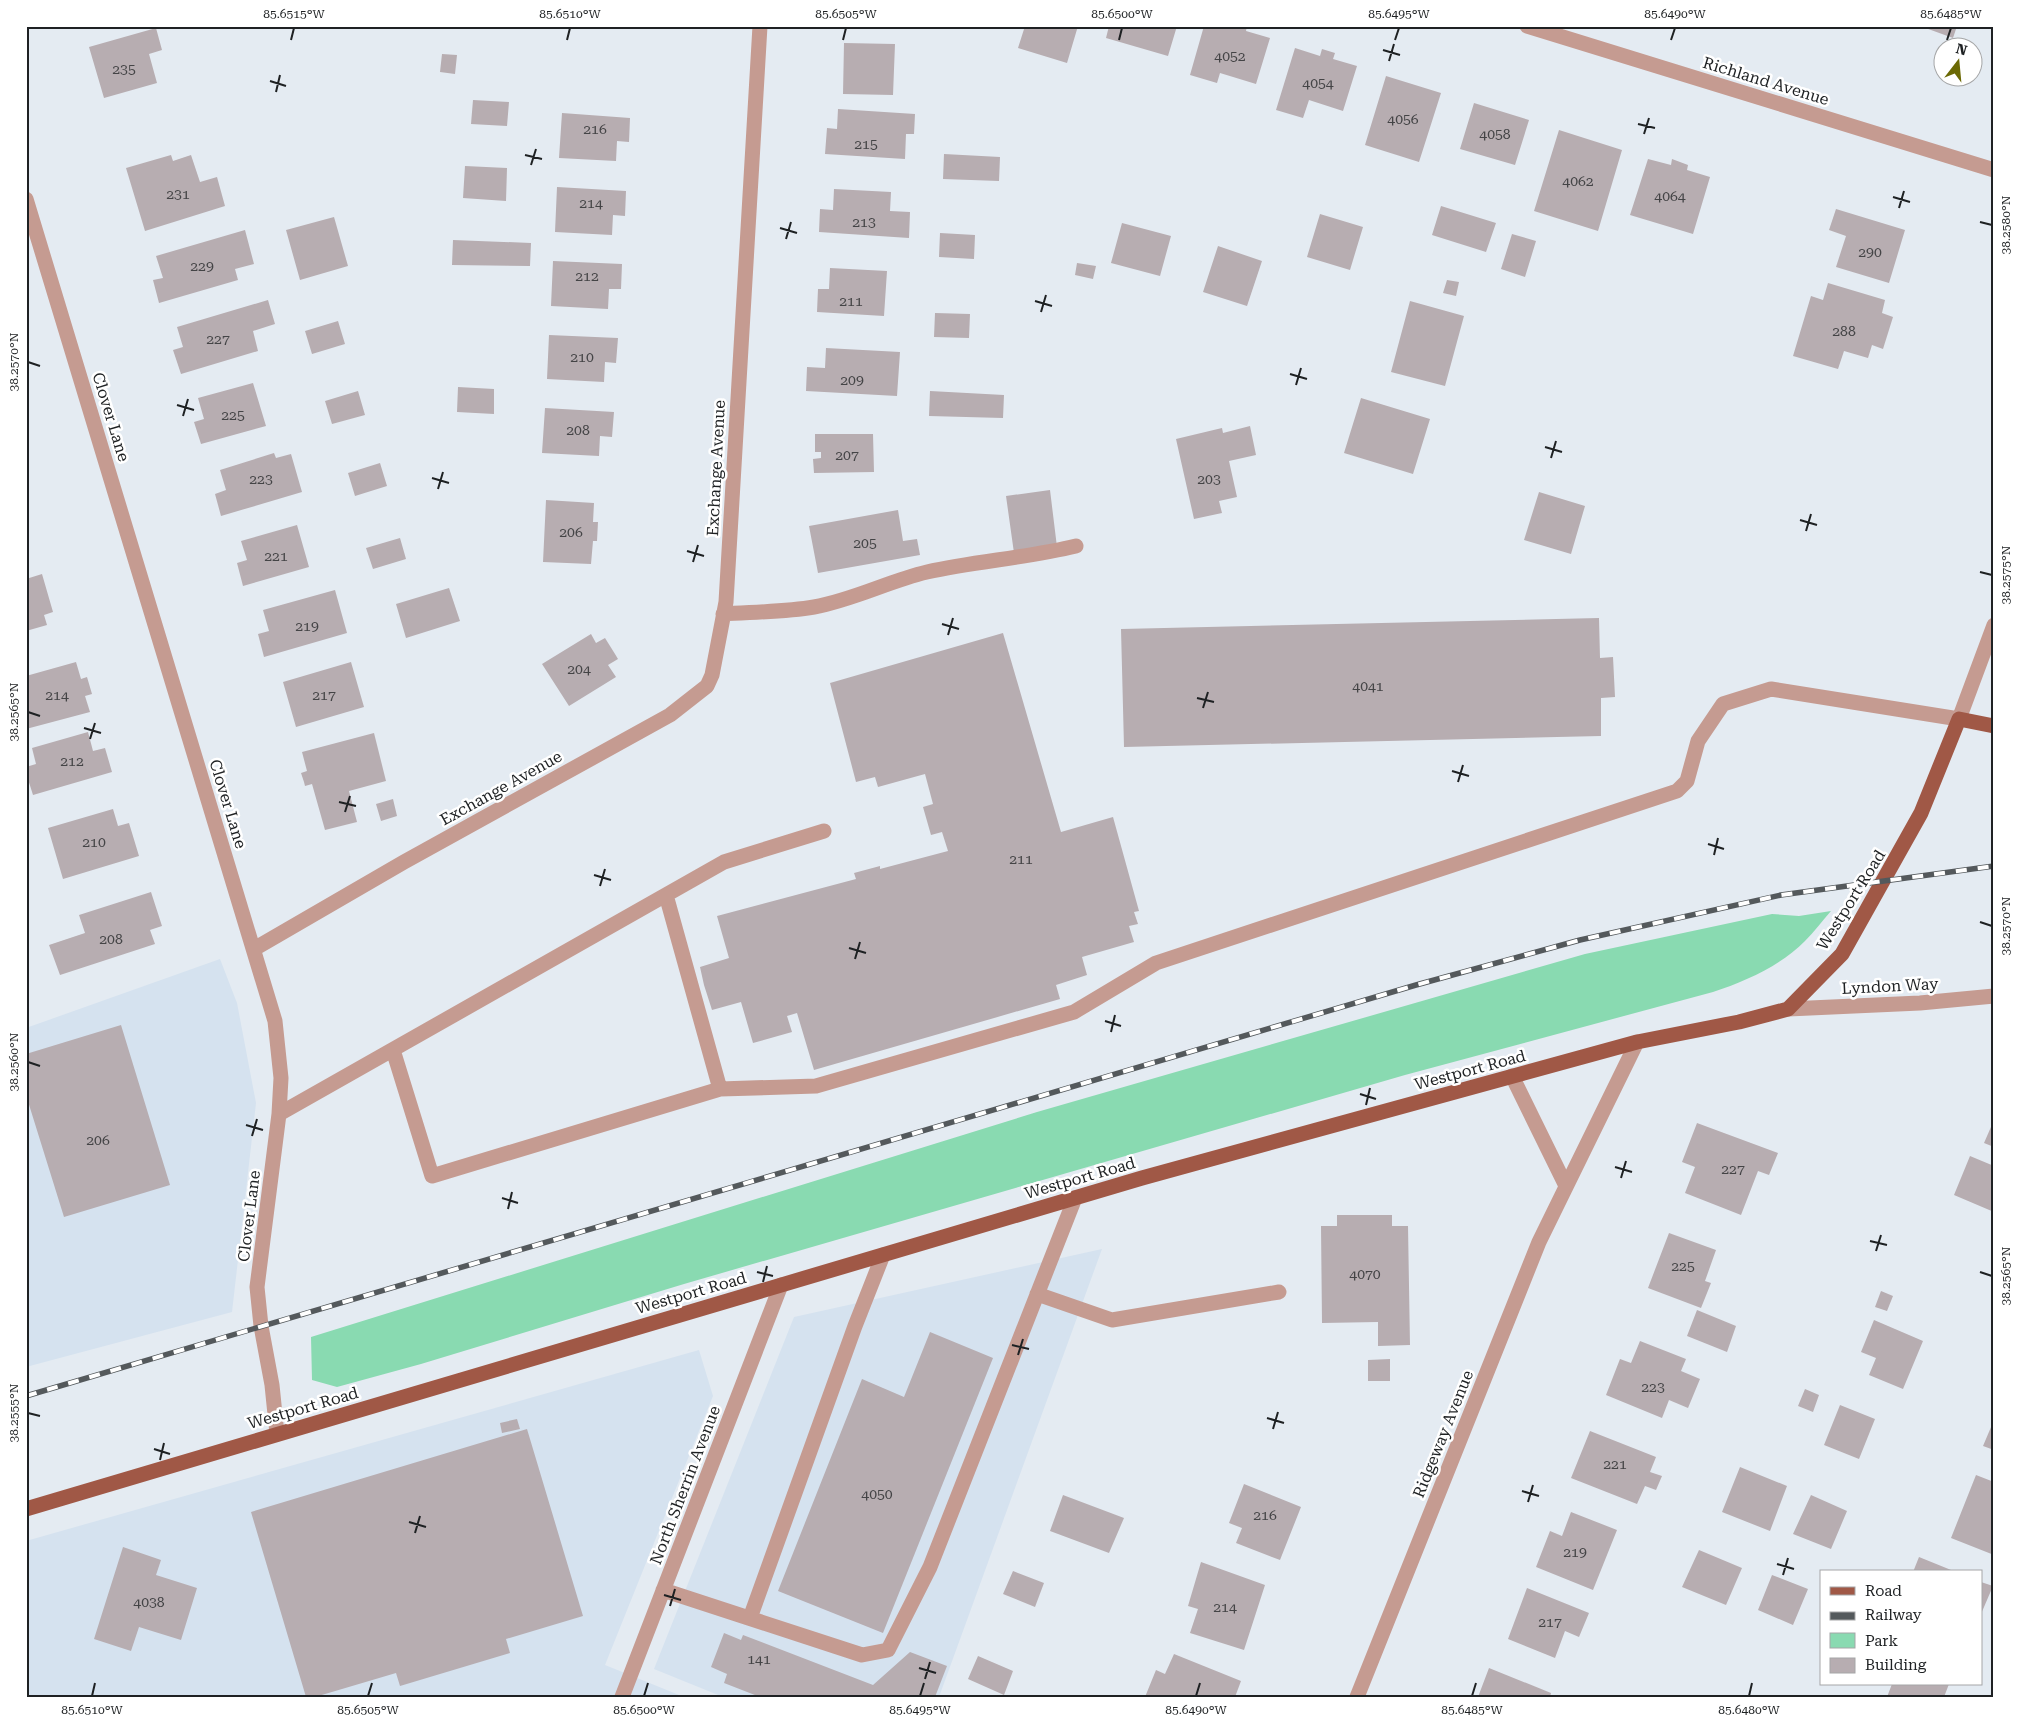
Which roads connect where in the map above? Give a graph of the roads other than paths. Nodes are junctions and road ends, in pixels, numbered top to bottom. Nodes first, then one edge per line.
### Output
1 (760, 26) edge
2 (1527, 26) edge
3 (1994, 170) edge
4 (26, 199) edge
5 (1076, 546) dead end
6 (723, 614) junction
7 (1994, 625) edge
8 (1959, 718) junction
9 (1994, 726) edge
10 (824, 831) dead end
11 (666, 895) junction
12 (254, 950) junction
13 (1994, 996) edge
14 (1788, 1009) junction
15 (1637, 1042) junction
16 (393, 1050) junction
17 (1512, 1076) junction
18 (720, 1090) junction
19 (279, 1114) junction
20 (1566, 1186) junction
21 (1075, 1198) junction
22 (883, 1255) junction
23 (781, 1285) junction
24 (1278, 1292) dead end
25 (1037, 1294) junction
26 (277, 1434) junction
27 (26, 1509) edge
28 (663, 1590) junction
29 (750, 1618) junction
30 (622, 1697) edge
31 (1357, 1697) edge

1 - 6 street, Exchange Avenue
2 - 3 street, Richland Avenue
4 - 12 street, Clover Lane
5 - 6 street
6 - 12 street, Exchange Avenue
7 - 8 street
8 - 9 main road
8 - 14 main road, Westport Road
8 - 18 street
10 - 11 street
11 - 16 street
11 - 18 street
12 - 19 street, Clover Lane
13 - 14 street, Lyndon Way
14 - 15 main road, Westport Road
15 - 17 main road, Westport Road
15 - 20 street, Ridgeway Avenue
16 - 18 street
16 - 19 street
17 - 20 street
17 - 21 main road, Westport Road
19 - 26 street, Clover Lane
20 - 31 street, Ridgeway Avenue
21 - 22 main road, Westport Road
21 - 25 street
22 - 23 main road, Westport Road
22 - 29 street
23 - 26 main road, Westport Road
23 - 28 street, North Sherrin Avenue
24 - 25 street
25 - 29 street
26 - 27 main road, Westport Road
28 - 29 street
28 - 30 street, North Sherrin Avenue

